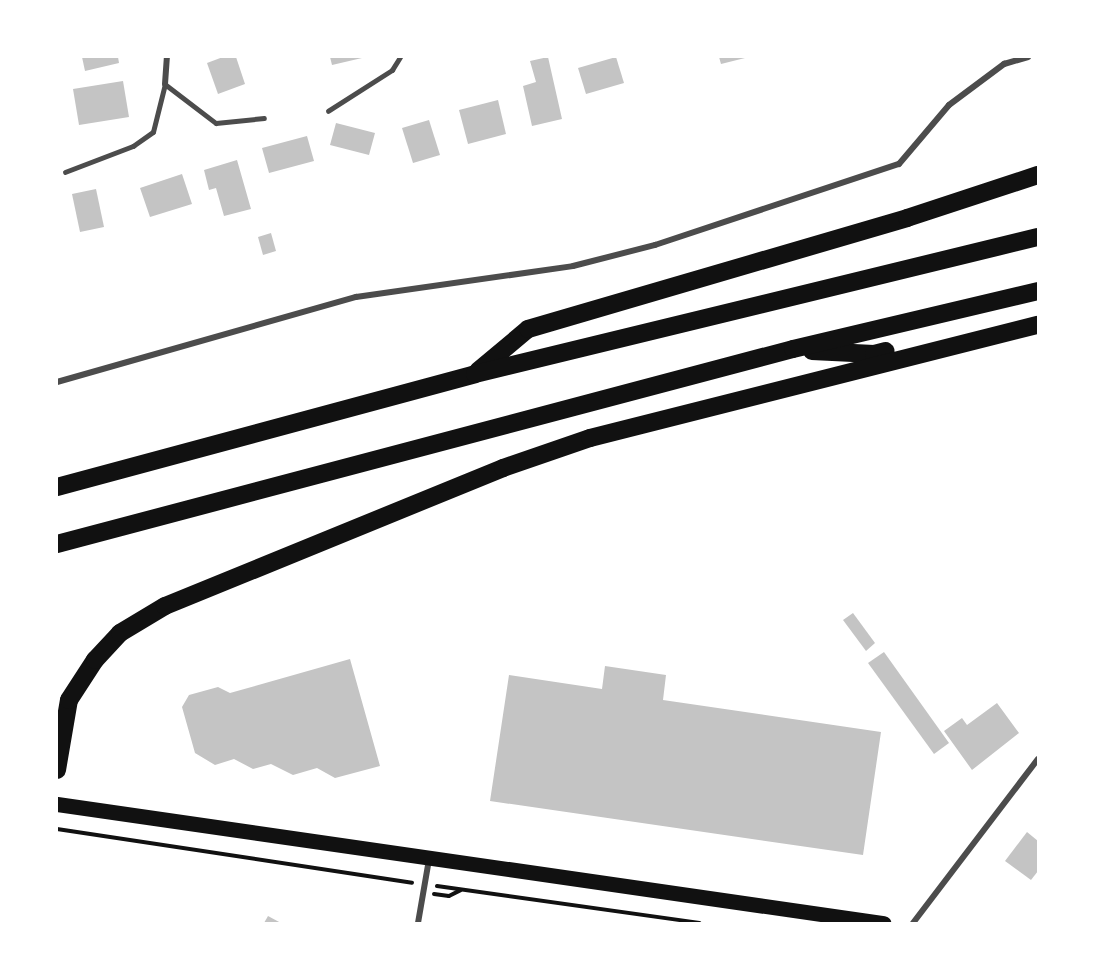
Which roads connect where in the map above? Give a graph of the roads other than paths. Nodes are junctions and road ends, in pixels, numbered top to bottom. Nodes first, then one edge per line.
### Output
1 (167, 57) edge
2 (399, 57) edge
3 (1028, 57) edge
4 (165, 84) junction
5 (328, 111) dead end
6 (264, 118) dead end
7 (65, 172) dead end
8 (1038, 175) edge
9 (1038, 237) edge
10 (1038, 291) edge
11 (1038, 314) edge
12 (1038, 325) edge
13 (793, 349) junction
14 (475, 374) junction
15 (57, 382) edge
16 (57, 487) edge
17 (57, 544) edge
18 (1038, 759) edge
19 (57, 770) edge
20 (57, 804) edge
21 (429, 859) junction
22 (418, 923) edge
23 (883, 923) edge
24 (913, 923) edge

1 - 4 street
2 - 5 lane
3 - 15 street
4 - 6 lane
4 - 7 lane
8 - 14 highway
9 - 14 highway
10 - 13 highway
11 - 13 highway
12 - 19 highway
13 - 17 highway
14 - 16 highway
18 - 24 street
20 - 21 main road
21 - 22 street
21 - 23 main road

